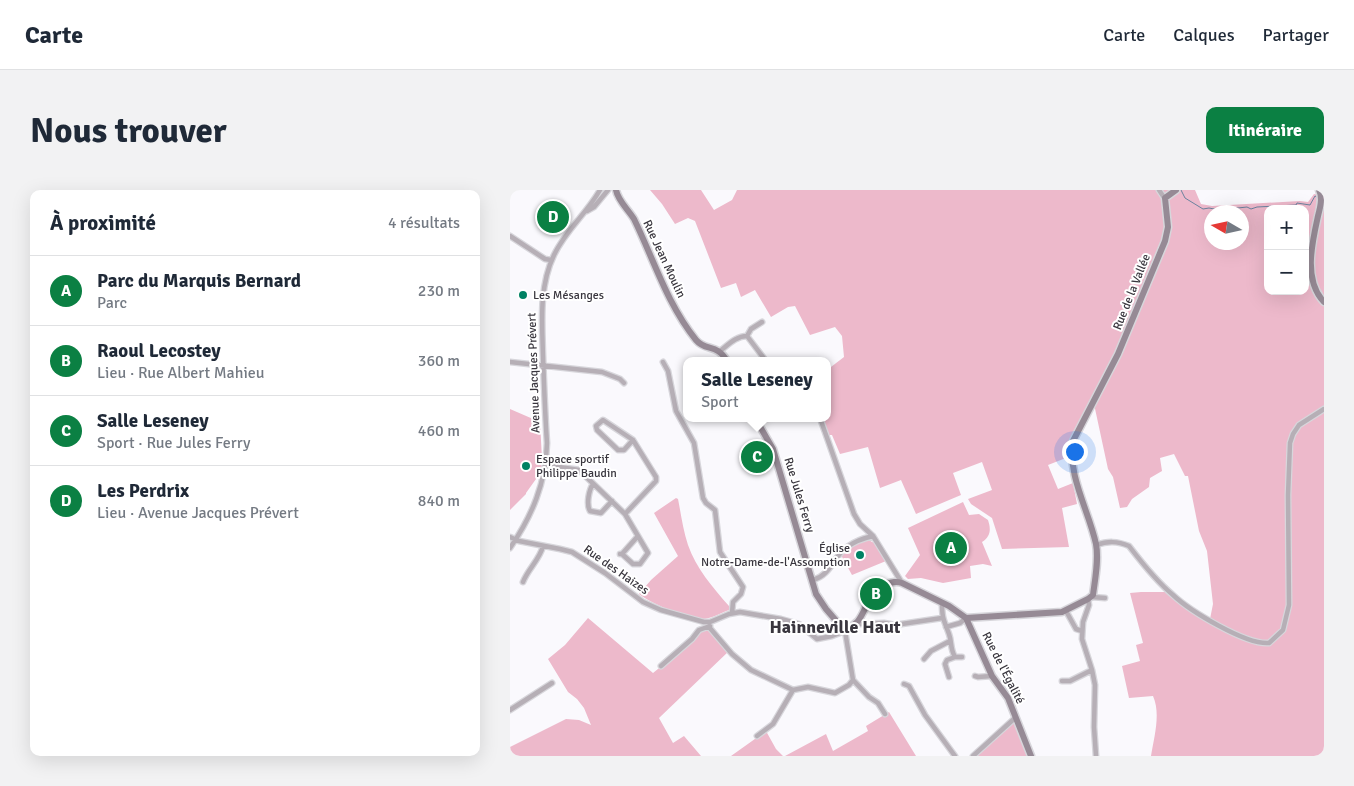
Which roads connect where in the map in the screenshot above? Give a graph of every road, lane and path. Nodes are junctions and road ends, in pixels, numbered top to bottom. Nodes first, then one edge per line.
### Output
1 (600, 190) edge
2 (608, 190) edge
3 (616, 190) edge
4 (1159, 190) edge
5 (1319, 190) edge
6 (1174, 191) edge
7 (1165, 199) junction
8 (585, 212) junction
9 (510, 236) edge
10 (551, 260) junction
11 (1324, 302) edge
12 (762, 322) dead end
13 (747, 336) junction
14 (720, 351) junction
15 (724, 357) edge
16 (763, 357) edge
17 (510, 362) edge
18 (663, 362) dead end
19 (543, 366) junction
20 (624, 383) dead end
21 (1324, 409) edge
22 (758, 422) edge
23 (821, 422) edge
24 (633, 440) junction
25 (546, 465) junction
26 (594, 484) junction
27 (612, 501) junction
28 (625, 514) junction
29 (638, 536) junction
30 (872, 536) junction
31 (510, 537) edge
32 (515, 540) junction
33 (1096, 545) junction
34 (543, 546) junction
35 (510, 548) edge
36 (812, 580) junction
37 (523, 582) dead end
38 (902, 583) junction
39 (1090, 598) junction
40 (1105, 598) dead end
41 (942, 603) junction
42 (1066, 611) junction
43 (732, 613) junction
44 (942, 618) junction
45 (966, 618) junction
46 (856, 622) junction
47 (709, 625) junction
48 (946, 627) junction
49 (845, 631) junction
50 (1082, 631) junction
51 (950, 640) junction
52 (955, 657) junction
53 (962, 657) dead end
54 (924, 658) dead end
55 (661, 666) dead end
56 (1092, 670) junction
57 (975, 676) dead end
58 (992, 676) junction
59 (949, 677) dead end
60 (853, 680) junction
61 (1062, 681) dead end
62 (552, 683) dead end
63 (904, 684) dead end
64 (793, 690) junction
65 (534, 695) junction
66 (537, 701) dead end
67 (510, 710) edge
68 (886, 714) dead end
69 (1015, 718) junction
70 (757, 736) dead end
71 (955, 756) edge
72 (973, 756) edge
73 (1031, 756) edge
74 (1096, 756) edge

1 - 8 street, Avenue Jacques Prévert
2 - 8 street, Avenue Jacques Prévert
3 - 14 street, Rue Jean Moulin
4 - 7 street
5 - 11 street
6 - 7 street
7 - 33 street, Rue de la Vallée
8 - 10 street, Avenue Jacques Prévert
9 - 10 street
10 - 19 street, Avenue Jacques Prévert
12 - 13 street
13 - 14 street
13 - 16 street
14 - 15 street
17 - 19 street
18 - 43 street
19 - 20 street
19 - 25 street, Avenue Jacques Prévert
21 - 33 street
22 - 36 street, Rue Jules Ferry
23 - 30 street
24 - 24 street
24 - 28 street
25 - 26 street
25 - 32 street, Avenue Jacques Prévert
26 - 27 street
26 - 27 street
27 - 28 street
28 - 29 street
29 - 29 street
30 - 36 street
30 - 38 street
31 - 32 street, Rue des Haizes
32 - 34 street, Rue des Haizes
32 - 35 street, Avenue Jacques Prévert
33 - 39 street, Rue de la Vallée
34 - 37 street
34 - 47 street, Rue des Haizes
36 - 49 street, Rue Jules Ferry
38 - 41 street
38 - 46 street
39 - 40 street
39 - 42 street
39 - 50 street
41 - 44 street
41 - 45 street
42 - 45 street
42 - 50 street
43 - 47 street
43 - 49 street
44 - 46 street
44 - 48 street
45 - 48 street
45 - 58 street, Rue de l'Égalité
46 - 49 street
47 - 55 street
47 - 64 street
48 - 51 street
49 - 60 street
50 - 56 street
51 - 52 street
51 - 54 street
52 - 53 street
52 - 59 street
56 - 61 street
56 - 74 street
57 - 58 street
58 - 69 street, Rue de l'Égalité
60 - 64 street
60 - 68 street
62 - 65 street
63 - 71 street
64 - 70 street
65 - 66 street
65 - 67 street
69 - 72 street
69 - 73 street, Rue de l'Égalité

